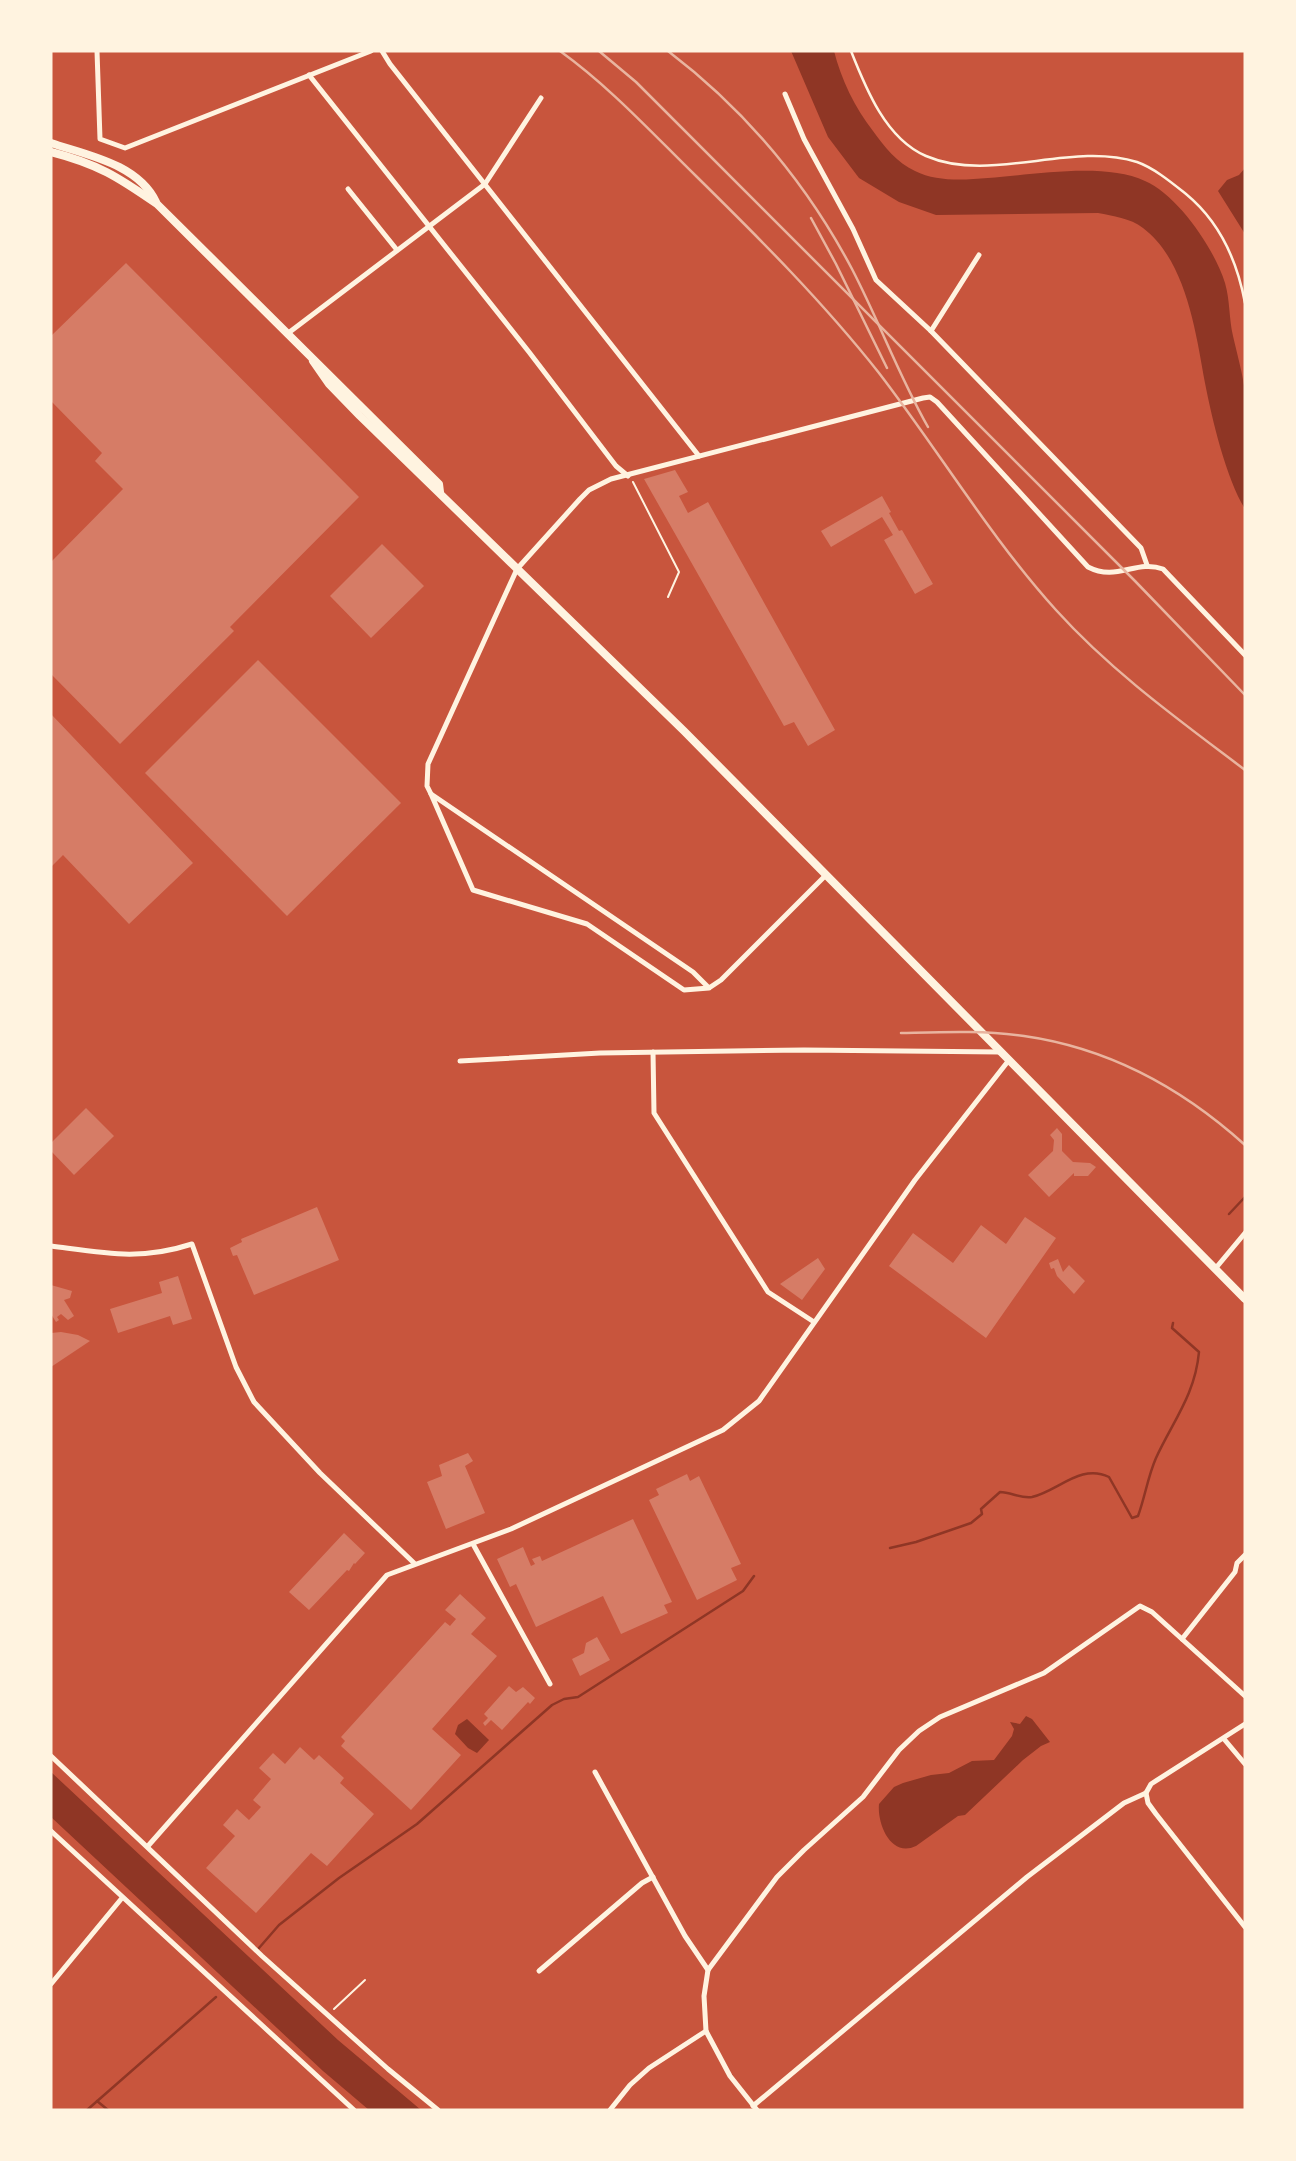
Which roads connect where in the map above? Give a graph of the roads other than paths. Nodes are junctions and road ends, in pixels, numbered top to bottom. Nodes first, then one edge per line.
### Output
1 (97, 51) edge
2 (370, 51) edge
3 (382, 51) edge
4 (852, 51) edge
5 (309, 75) junction
6 (785, 94) dead end
7 (541, 98) dead end
8 (51, 143) edge
9 (51, 152) edge
10 (485, 184) junction
11 (348, 189) dead end
12 (157, 204) junction
13 (429, 226) junction
14 (397, 250) junction
15 (979, 256) dead end
16 (1245, 303) edge
17 (931, 331) junction
18 (287, 334) junction
19 (699, 456) junction
20 (628, 476) junction
21 (1147, 565) junction
22 (517, 569) junction
23 (1245, 655) edge
24 (431, 794) junction
25 (825, 876) junction
26 (709, 988) junction
27 (653, 1052) junction
28 (1000, 1052) junction
29 (1009, 1060) junction
30 (460, 1061) dead end
31 (1245, 1233) edge
32 (51, 1246) edge
33 (1215, 1269) junction
34 (1245, 1299) edge
35 (814, 1322) junction
36 (473, 1544) junction
37 (1244, 1559) edge
38 (414, 1563) junction
39 (1182, 1639) junction
40 (550, 1684) dead end
41 (1245, 1696) edge
42 (1245, 1724) edge
43 (1224, 1739) junction
44 (51, 1756) edge
45 (1245, 1764) edge
46 (594, 1772) dead end
47 (1146, 1793) junction
48 (51, 1831) edge
49 (148, 1846) junction
50 (653, 1877) junction
51 (122, 1898) junction
52 (1245, 1927) edge
53 (708, 1969) junction
54 (539, 1971) dead end
55 (51, 1984) edge
56 (706, 2031) junction
57 (755, 2108) edge
58 (354, 2110) edge
59 (438, 2110) edge
60 (610, 2110) edge

1 - 5 street
2 - 5 street
3 - 10 street
4 - 16 lane
5 - 13 street
6 - 17 street
7 - 10 street
8 - 12 main road
9 - 12 main road
10 - 13 street
10 - 19 street
11 - 14 street
12 - 18 main road
13 - 14 street
13 - 20 street
14 - 18 street
15 - 17 street
17 - 21 street
18 - 22 main road
19 - 20 street
19 - 21 street
20 - 22 street
21 - 23 street
22 - 24 street
22 - 25 main road
24 - 26 street
24 - 26 street
25 - 26 street
25 - 28 main road
27 - 28 street
27 - 30 street
27 - 35 street
28 - 29 main road
29 - 33 main road
29 - 35 street
31 - 33 street
32 - 38 street
33 - 34 main road
35 - 36 street
36 - 38 street
36 - 40 street
37 - 39 street
38 - 49 street
39 - 41 street
39 - 53 street
42 - 43 street
43 - 45 street
43 - 47 street
44 - 49 street
46 - 50 street
47 - 52 street
47 - 57 street
48 - 51 street
49 - 59 street
50 - 53 street
50 - 54 street
51 - 55 street
51 - 58 street
53 - 56 street
56 - 57 street
56 - 60 street

